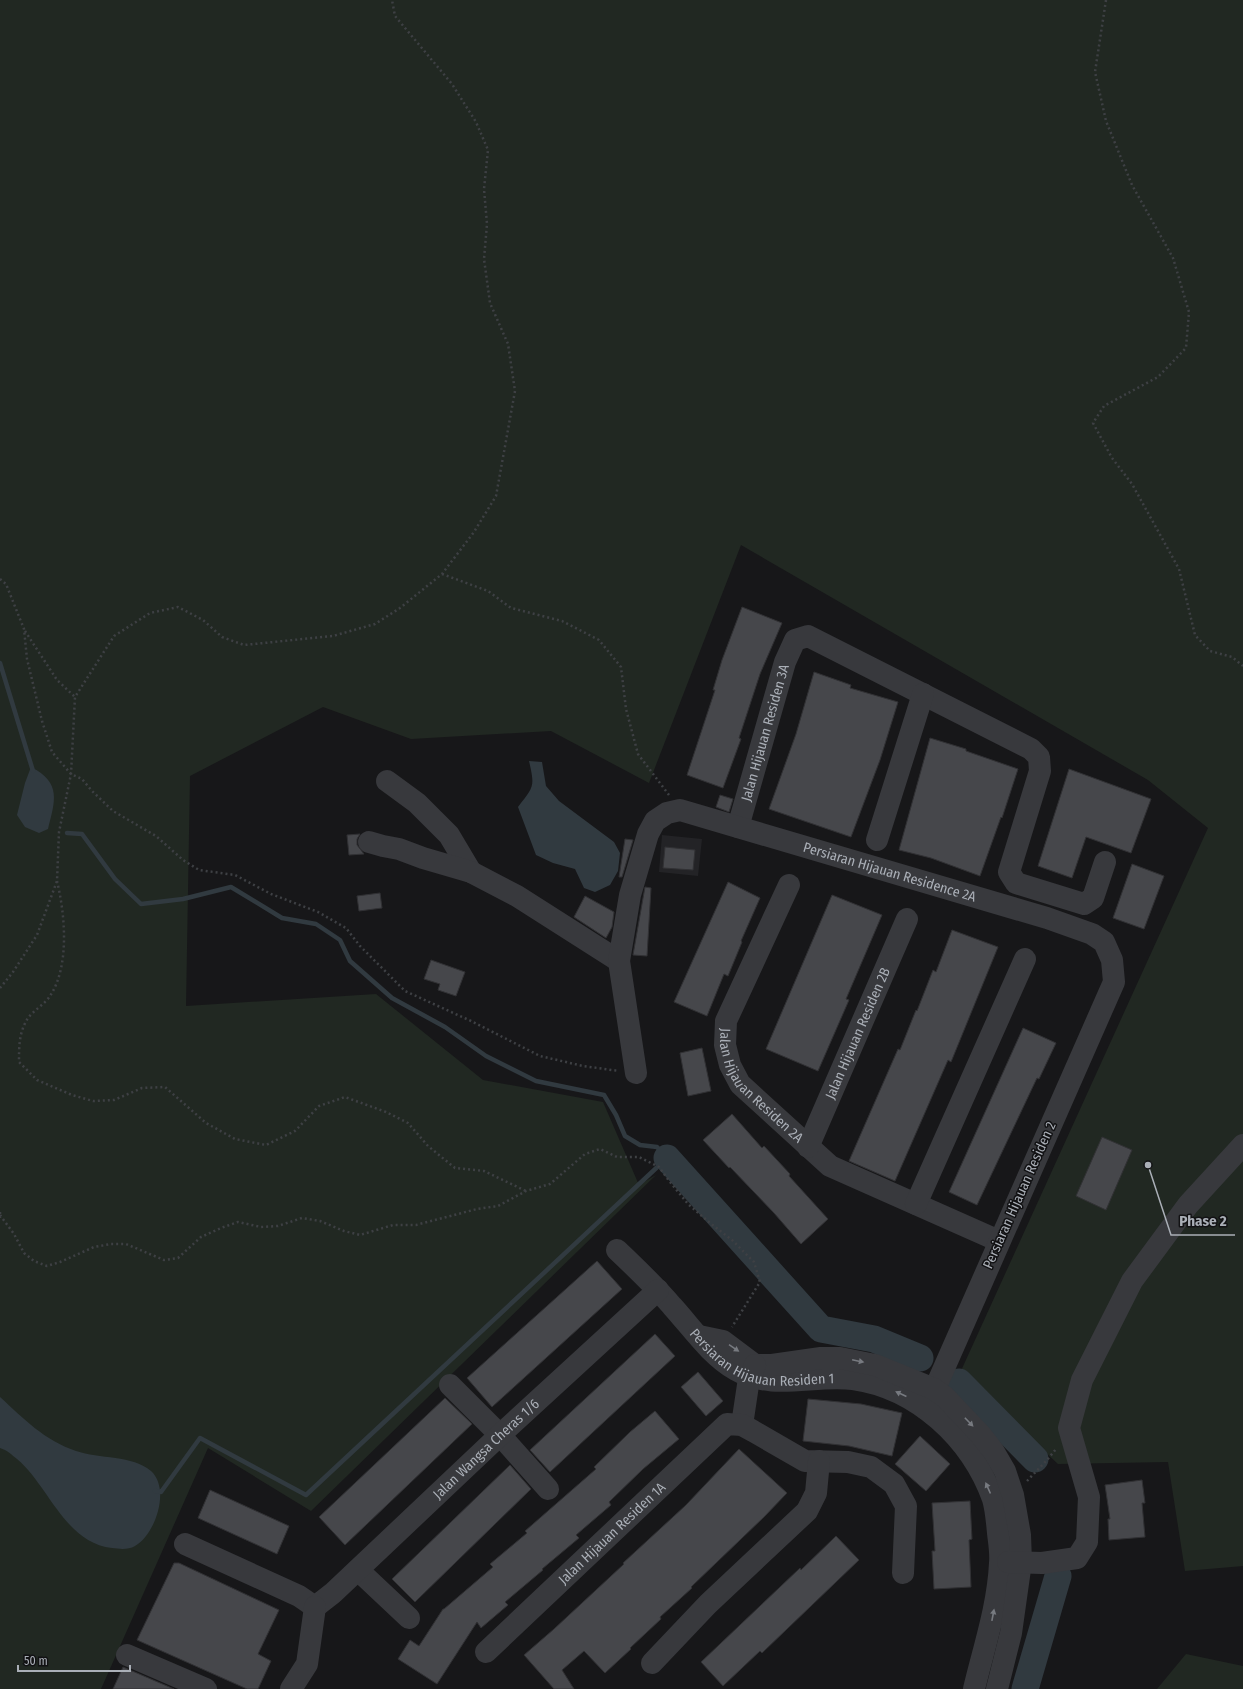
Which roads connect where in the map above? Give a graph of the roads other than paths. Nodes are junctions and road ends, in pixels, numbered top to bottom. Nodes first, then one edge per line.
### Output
1 (922, 694) junction
2 (387, 781) dead end
3 (738, 827) junction
4 (877, 840) dead end
5 (369, 842) dead end
6 (1105, 862) dead end
7 (471, 872) junction
8 (789, 885) dead end
9 (907, 919) dead end
10 (1025, 959) dead end
11 (619, 961) junction
12 (1114, 982) joint
13 (636, 1073) road end
14 (1243, 1145) edge
15 (808, 1147) junction
16 (916, 1204) junction
17 (999, 1241) junction
18 (617, 1250) dead end
19 (658, 1290) junction
20 (698, 1336) junction
21 (753, 1370) junction
22 (450, 1385) dead end
23 (934, 1389) junction
24 (926, 1409) junction
25 (742, 1426) junction
26 (500, 1435) junction
27 (819, 1461) junction
28 (548, 1489) dead end
29 (184, 1544) dead end
30 (1011, 1562) junction
31 (358, 1570) junction
32 (903, 1573) dead end
33 (315, 1607) junction
34 (409, 1618) dead end
35 (486, 1652) dead end
36 (127, 1655) dead end
37 (652, 1663) dead end
38 (206, 1689) edge
39 (291, 1689) edge
40 (974, 1689) edge
41 (996, 1689) edge

1 - 3 street, Jalan Hijauan Residen 3A
1 - 4 street
1 - 6 street
2 - 7 street
3 - 11 street, Persiaran Hijauan Residence 2A
3 - 12 street, Persiaran Hijauan Residence 2A
5 - 7 street
7 - 11 street
8 - 15 street, Jalan Hijauan Residen 2A
9 - 15 street, Jalan Hijauan Residen 2B
10 - 16 street
11 - 13 street
12 - 17 street, Persiaran Hijauan Residen 2
14 - 30 street
15 - 16 street, Jalan Hijauan Residen 2A
16 - 17 street, Jalan Hijauan Residen 2A
17 - 23 street, Persiaran Hijauan Residen 2
18 - 19 street
19 - 20 street
19 - 26 street, Jalan Wangsa Cheras 1/6
20 -> 21 street, Persiaran Hijauan Residen 1
20 - 21 street, Persiaran Hijauan Residen 1
21 -> 23 street, Persiaran Hijauan Residen 1
24 -> 21 street, Persiaran Hijauan Residen 1
21 - 25 street
22 - 26 street
23 - 24 street, Persiaran Hijauan Residen 2
23 -> 30 street, Persiaran Hijauan Residen 1
30 -> 24 street, Persiaran Hijauan Residen 1
25 - 27 street
25 - 35 street, Jalan Hijauan Residen 1A
26 - 28 street
26 - 31 street, Jalan Wangsa Cheras 1/6
27 - 32 street
27 - 37 street
29 - 33 street
40 -> 30 street, Persiaran Hijauan Residen 1
30 - 41 street, Persiaran Hijauan Residen 1
31 - 33 street, Jalan Wangsa Cheras 1/6
31 - 34 street
33 - 39 street
36 - 38 street

